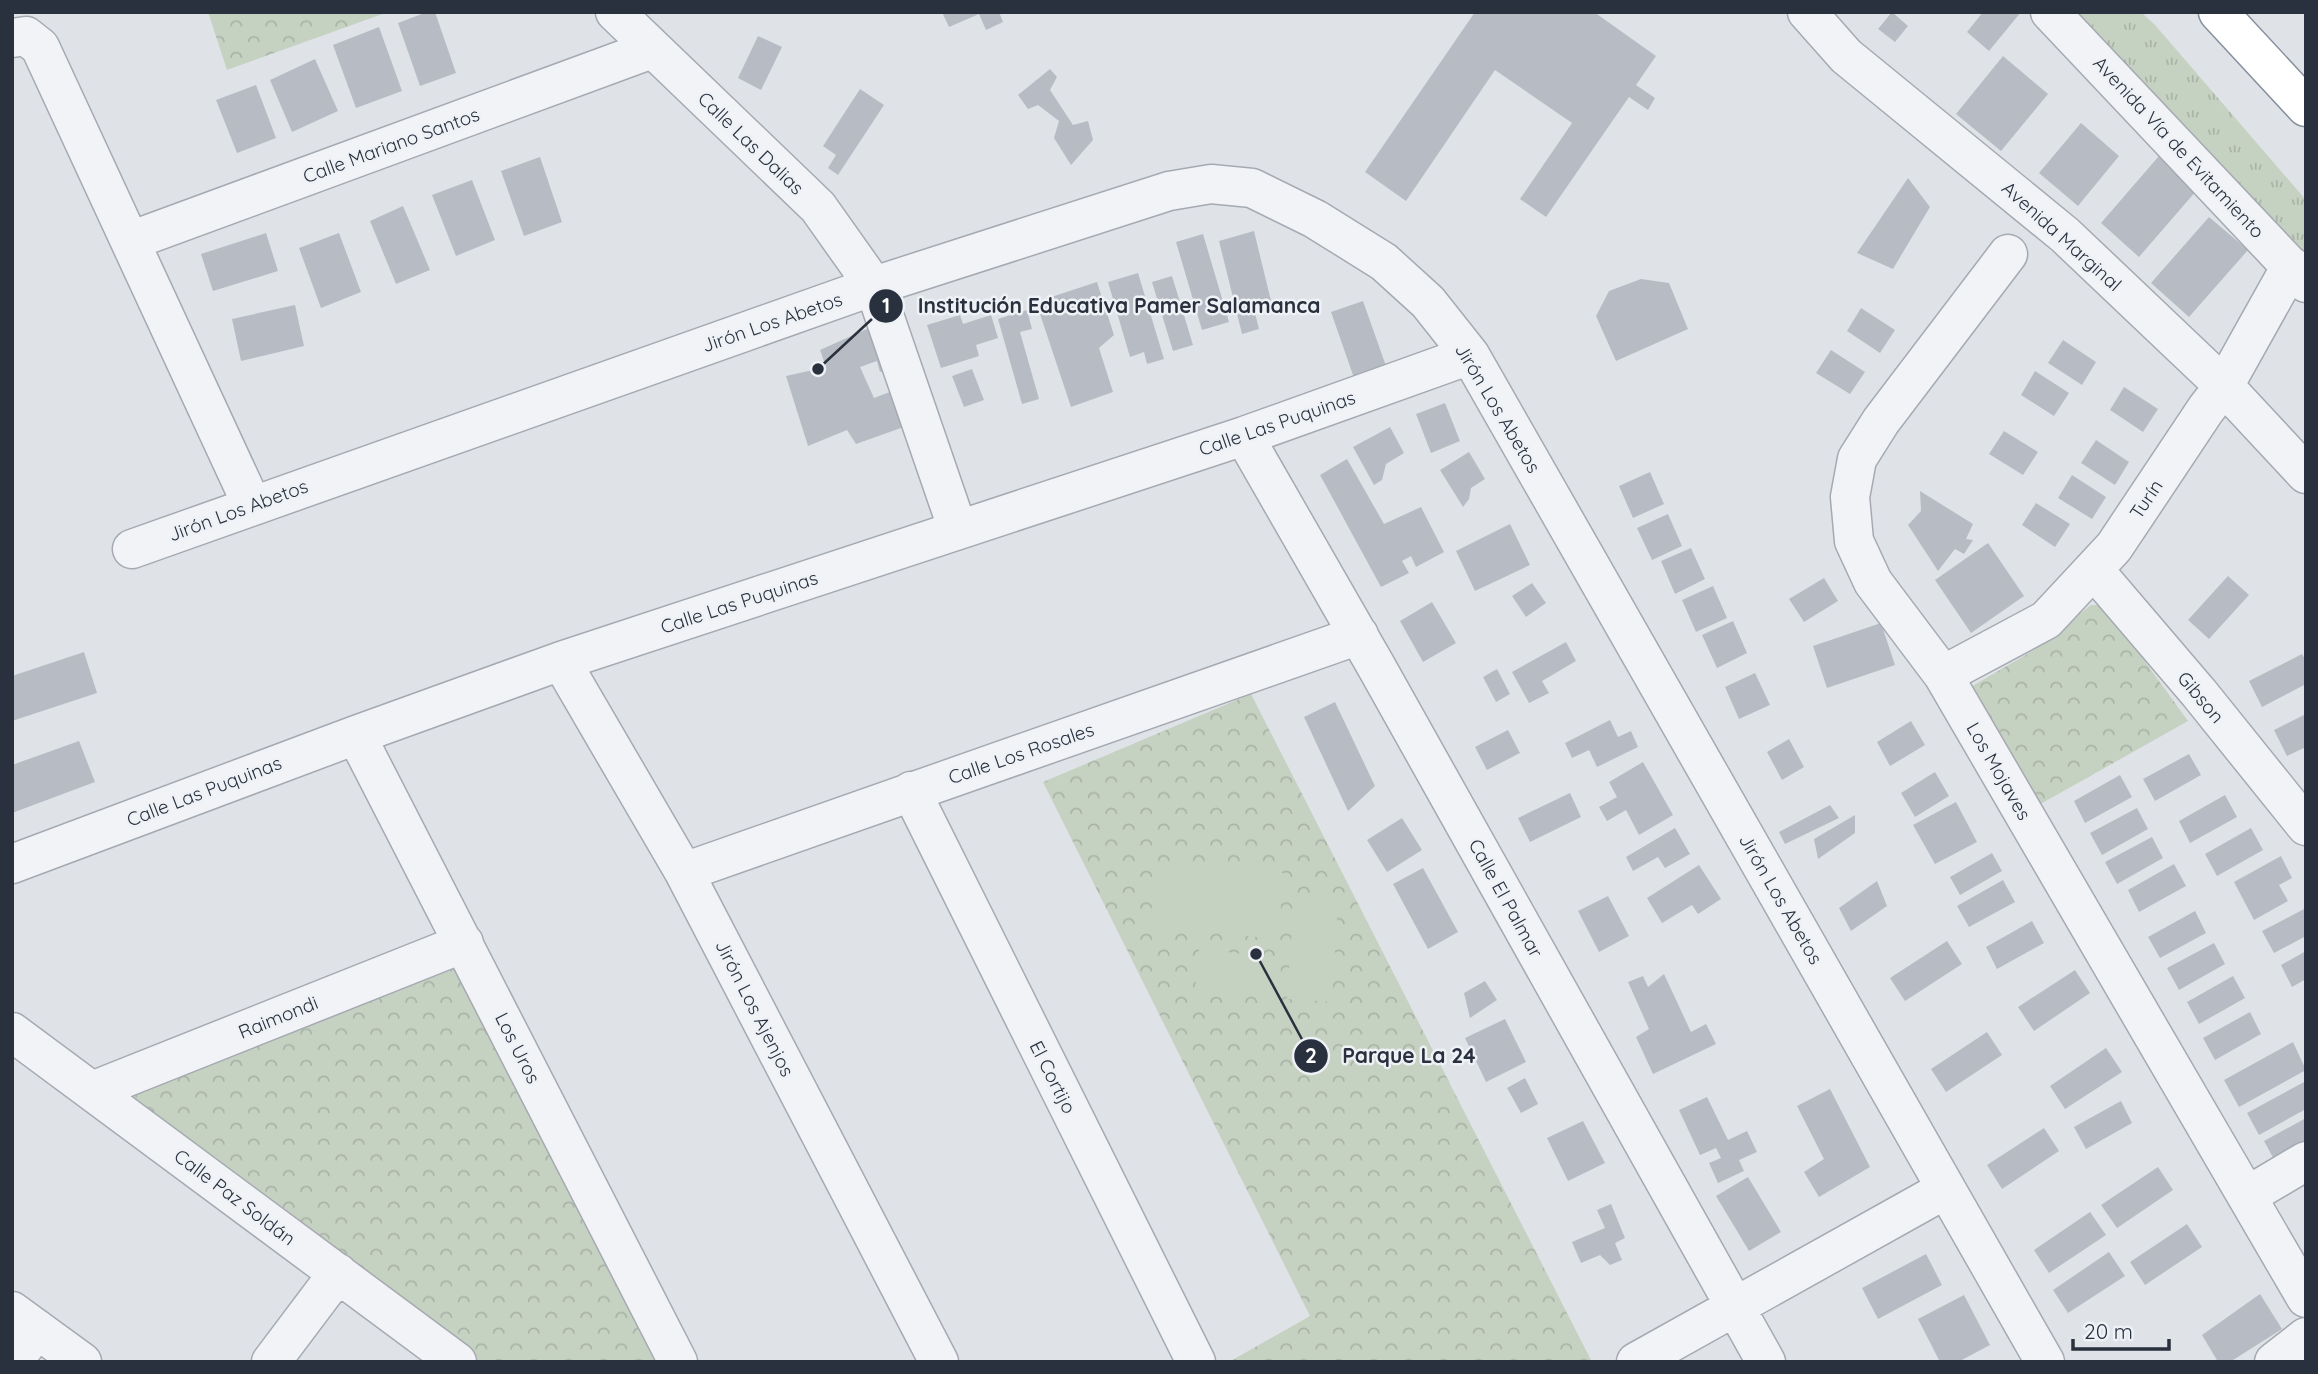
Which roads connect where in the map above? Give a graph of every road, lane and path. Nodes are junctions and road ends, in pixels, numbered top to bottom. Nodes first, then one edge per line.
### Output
1 (615, 12) edge
2 (1807, 12) edge
3 (2050, 12) edge
4 (2218, 12) edge
5 (12, 38) edge
6 (652, 49) junction
7 (2306, 107) edge
8 (130, 241) junction
9 (2008, 254) dead end
10 (2299, 275) edge
11 (874, 286) junction
12 (1470, 355) junction
13 (2224, 386) junction
14 (1244, 436) junction
15 (2306, 474) edge
16 (252, 505) junction
17 (958, 530) junction
18 (132, 549) dead end
19 (2094, 570) junction
20 (1359, 635) junction
21 (561, 661) junction
22 (1943, 675) junction
23 (356, 734) junction
24 (911, 791) junction
25 (2306, 826) edge
26 (12, 863) edge
27 (684, 872) junction
28 (464, 943) junction
29 (12, 1032) edge
30 (92, 1091) junction
31 (2306, 1161) edge
32 (1946, 1189) junction
33 (2246, 1196) junction
34 (338, 1273) junction
35 (2306, 1298) edge
36 (1734, 1307) junction
37 (25, 1320) edge
38 (2306, 1337) edge
39 (13, 1362) edge
40 (82, 1362) edge
41 (271, 1362) edge
42 (457, 1362) edge
43 (678, 1362) edge
44 (939, 1362) edge
45 (1196, 1362) edge
46 (1636, 1362) edge
47 (1766, 1362) edge
48 (2045, 1362) edge
49 (2274, 1362) edge

1 - 6 street, Calle Las Dalias
2 - 13 street, Avenida Marginal
3 - 10 street, Avenida Vía de Evitamiento
4 - 7 highway
5 - 8 street
6 - 8 street, Calle Mariano Santos
6 - 11 street, Calle Las Dalias
8 - 16 street
9 - 22 street, Los Mojaves
10 - 13 street, Turín
11 - 12 street, Jirón Los Abetos
11 - 16 street, Jirón Los Abetos
11 - 17 street, Calle Las Dalias
12 - 14 street, Calle Las Puquinas
12 - 32 street, Jirón Los Abetos
13 - 15 street, Avenida Marginal
13 - 19 street, Turín
14 - 17 street, Calle Las Puquinas
14 - 20 street, Calle El Palmar
16 - 18 street, Jirón Los Abetos
17 - 21 street, Calle Las Puquinas
19 - 22 street, Turín
19 - 25 street, Gibson
20 - 24 street, Calle Los Rosales
20 - 36 street, Calle El Palmar
21 - 23 street, Calle Las Puquinas
21 - 27 street, Jirón Los Ajenjos
22 - 33 street, Los Mojaves
23 - 26 street, Calle Las Puquinas
23 - 28 street, Los Uros
24 - 27 street, Calle Los Rosales
24 - 45 street, El Cortijo
27 - 44 street, Jirón Los Ajenjos
28 - 30 street, Raimondi
28 - 43 street, Los Uros
29 - 30 street, Calle Paz Soldán
30 - 34 street, Calle Paz Soldán
31 - 33 street
32 - 36 street
32 - 48 street, Jirón Los Abetos
33 - 35 street, Los Mojaves
34 - 41 street
34 - 42 street, Calle Paz Soldán
36 - 46 street
36 - 47 street, Calle El Palmar
37 - 39 street
37 - 40 street
38 - 49 street

